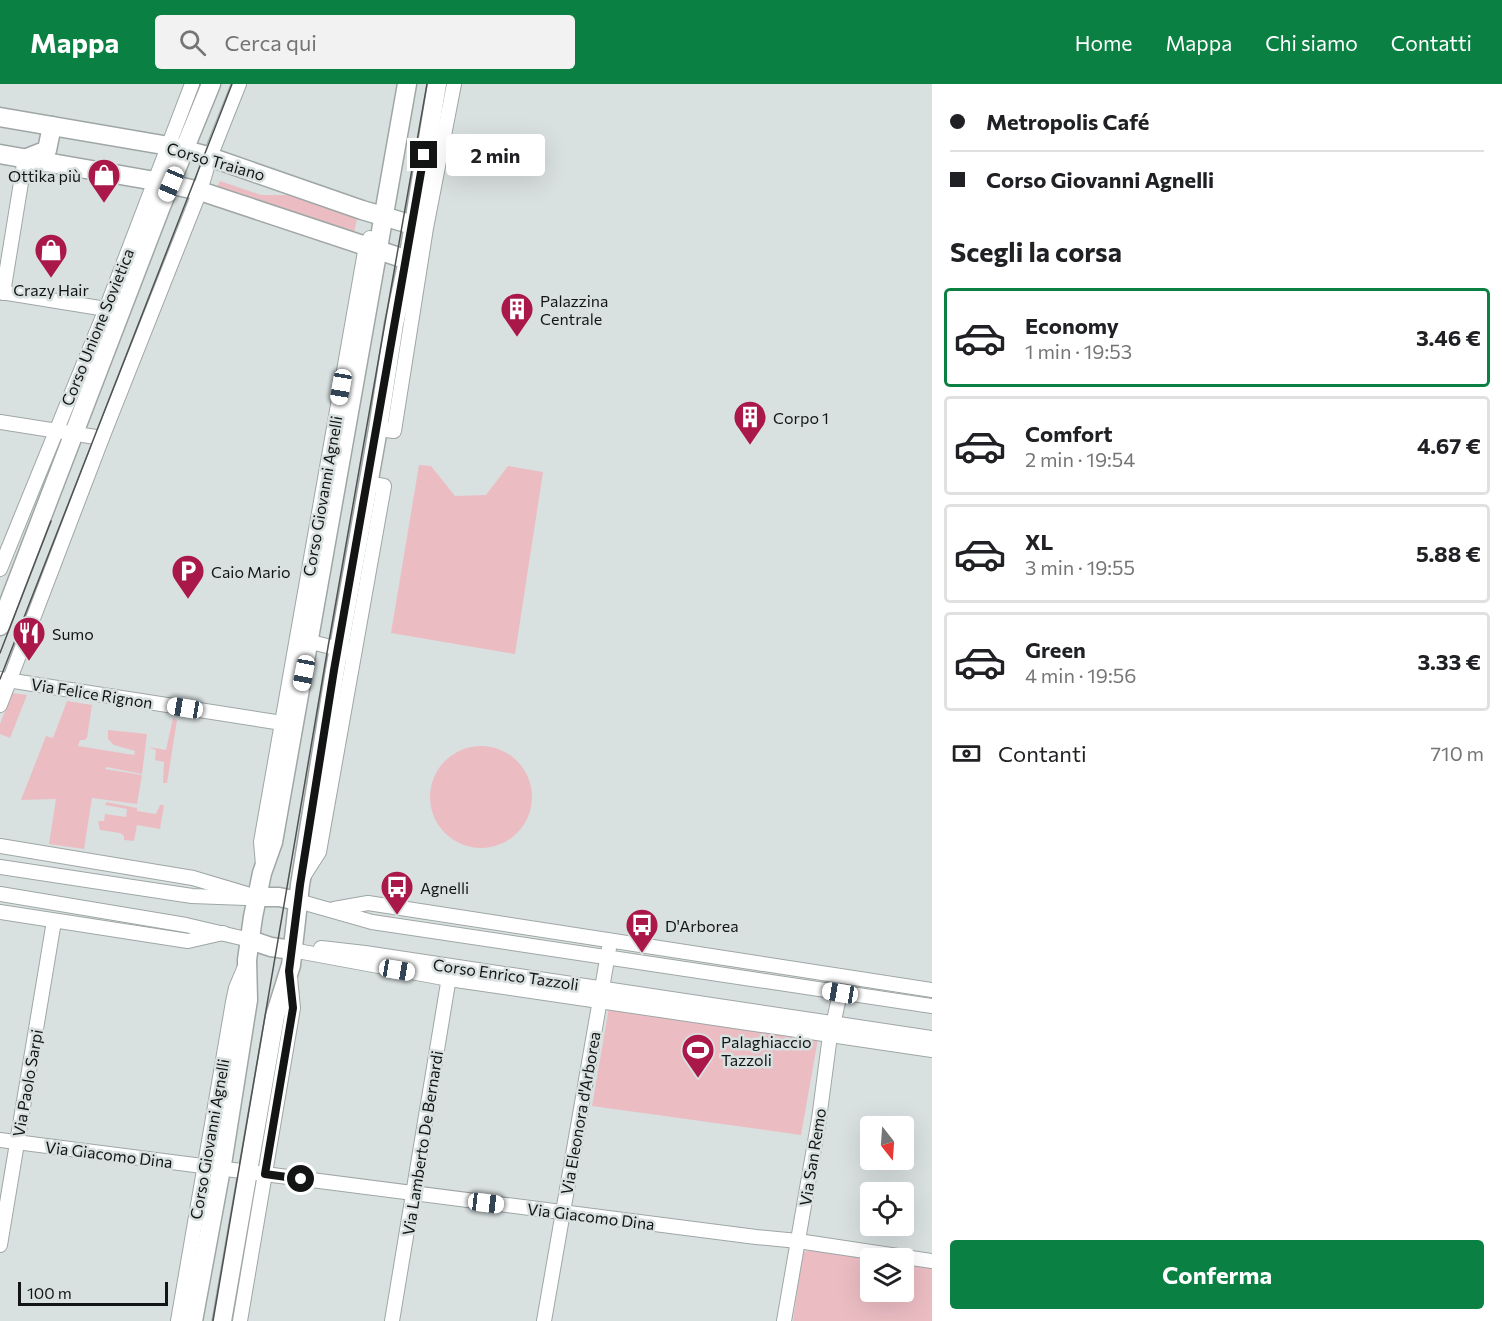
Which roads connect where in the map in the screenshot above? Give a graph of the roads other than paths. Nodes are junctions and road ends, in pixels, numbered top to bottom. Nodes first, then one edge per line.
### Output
1 (192, 84) edge
2 (211, 84) edge
3 (239, 84) edge
4 (407, 84) edge
5 (437, 84) edge
6 (454, 84) edge
7 (0, 117) edge
8 (52, 126) junction
9 (177, 148) junction
10 (0, 154) edge
11 (210, 157) junction
12 (25, 158) junction
13 (163, 182) junction
14 (200, 191) junction
15 (383, 215) junction
16 (420, 226) junction
17 (372, 248) junction
18 (414, 262) junction
19 (2, 292) edge
20 (106, 309) junction
21 (0, 422) edge
22 (56, 431) junction
23 (74, 434) junction
24 (102, 438) junction
25 (5, 544) edge
26 (0, 569) edge
27 (0, 626) edge
28 (303, 640) junction
29 (347, 651) junction
30 (5, 679) edge
31 (0, 705) edge
32 (282, 723) junction
33 (0, 846) edge
34 (0, 867) edge
35 (263, 870) junction
36 (0, 894) edge
37 (257, 897) junction
38 (298, 901) junction
39 (332, 910) junction
40 (0, 912) edge
41 (54, 921) junction
42 (223, 933) junction
43 (250, 940) junction
44 (610, 940) junction
45 (292, 950) junction
46 (608, 957) junction
47 (450, 973) junction
48 (932, 990) edge
49 (840, 993) junction
50 (601, 994) junction
51 (932, 1006) edge
52 (834, 1029) junction
53 (932, 1038) edge
54 (932, 1050) edge
55 (0, 1140) edge
56 (17, 1143) junction
57 (212, 1168) junction
58 (257, 1173) junction
59 (413, 1193) junction
60 (563, 1213) junction
61 (798, 1241) junction
62 (0, 1245) edge
63 (932, 1261) edge
64 (178, 1321) edge
65 (193, 1321) edge
66 (222, 1321) edge
67 (240, 1321) edge
68 (392, 1321) edge
69 (544, 1321) edge
70 (784, 1321) edge

1 - 9 street, Corso Unione Sovietica
2 - 9 main road, Corso Unione Sovietica
3 - 11 street
4 - 15 main road, Corso Giovanni Agnelli
5 - 16 main road
6 - 16 street
7 - 8 main road, Corso Traiano
8 - 9 main road, Corso Traiano
8 - 12 main road
9 - 11 main road, Corso Traiano
9 - 13 main road, Corso Unione Sovietica
10 - 12 main road, Corso Traiano
11 - 14 street
11 - 15 main road, Corso Traiano
12 - 13 main road, Corso Traiano
12 - 19 street
13 - 14 main road, Corso Traiano
13 - 20 street, Corso Unione Sovietica
13 - 23 main road, Corso Unione Sovietica
14 - 17 main road, Corso Traiano
14 - 24 street
15 - 16 main road, Corso Traiano
15 - 17 main road, Corso Giovanni Agnelli
16 - 18 main road
17 - 18 main road, Corso Traiano
17 - 28 main road, Corso Giovanni Agnelli
18 - 29 main road
19 - 20 street
20 - 22 street, Corso Unione Sovietica
21 - 22 street
22 - 23 street
22 - 25 street, Corso Unione Sovietica
23 - 24 street
23 - 27 main road, Corso Unione Sovietica
24 - 30 street
25 - 26 street, Corso Unione Sovietica
28 - 29 street
28 - 32 street, Corso Giovanni Agnelli
28 - 35 main road, Corso Giovanni Agnelli
29 - 38 main road
30 - 31 street
30 - 32 street, Via Felice Rignon
32 - 35 street, Corso Giovanni Agnelli
33 - 37 street
34 - 37 street
35 - 37 main road, Corso Giovanni Agnelli
36 - 42 street
37 - 38 main road
37 - 43 main road, Corso Giovanni Agnelli
38 - 39 street, Corso Enrico Tazzoli
38 - 45 main road
39 - 44 street, Corso Enrico Tazzoli
39 - 46 street, Corso Enrico Tazzoli
40 - 41 street
41 - 42 street
41 - 56 street, Via Paolo Sarpi
42 - 43 street
43 - 45 main road
43 - 57 main road, Corso Giovanni Agnelli
44 - 46 street, Via Eleonora d'Arborea
44 - 48 street, Corso Enrico Tazzoli
45 - 47 street, Corso Enrico Tazzoli
45 - 58 main road
46 - 49 street, Corso Enrico Tazzoli
46 - 50 street, Via Eleonora d'Arborea
47 - 50 street, Corso Enrico Tazzoli
47 - 59 street, Via Lamberto De Bernardi
49 - 51 street, Corso Enrico Tazzoli
49 - 52 street, Via San Remo
50 - 52 street, Corso Enrico Tazzoli
50 - 60 street, Via Eleonora d'Arborea
52 - 53 street, Corso Enrico Tazzoli
52 - 54 street, Corso Enrico Tazzoli
52 - 61 street, Via San Remo
55 - 56 street, Via Giacomo Dina
56 - 57 street, Via Giacomo Dina
56 - 62 street, Via Paolo Sarpi
57 - 58 street, Via Giacomo Dina
57 - 64 street, Corso Giovanni Agnelli
57 - 65 main road, Corso Giovanni Agnelli
58 - 59 street, Via Giacomo Dina
58 - 66 main road
58 - 67 street
59 - 60 street, Via Giacomo Dina
59 - 68 street, Via Lamberto De Bernardi
60 - 61 street, Via Giacomo Dina
60 - 69 street, Via Eleonora d'Arborea
61 - 63 street, Via Giacomo Dina
61 - 70 street, Via San Remo

